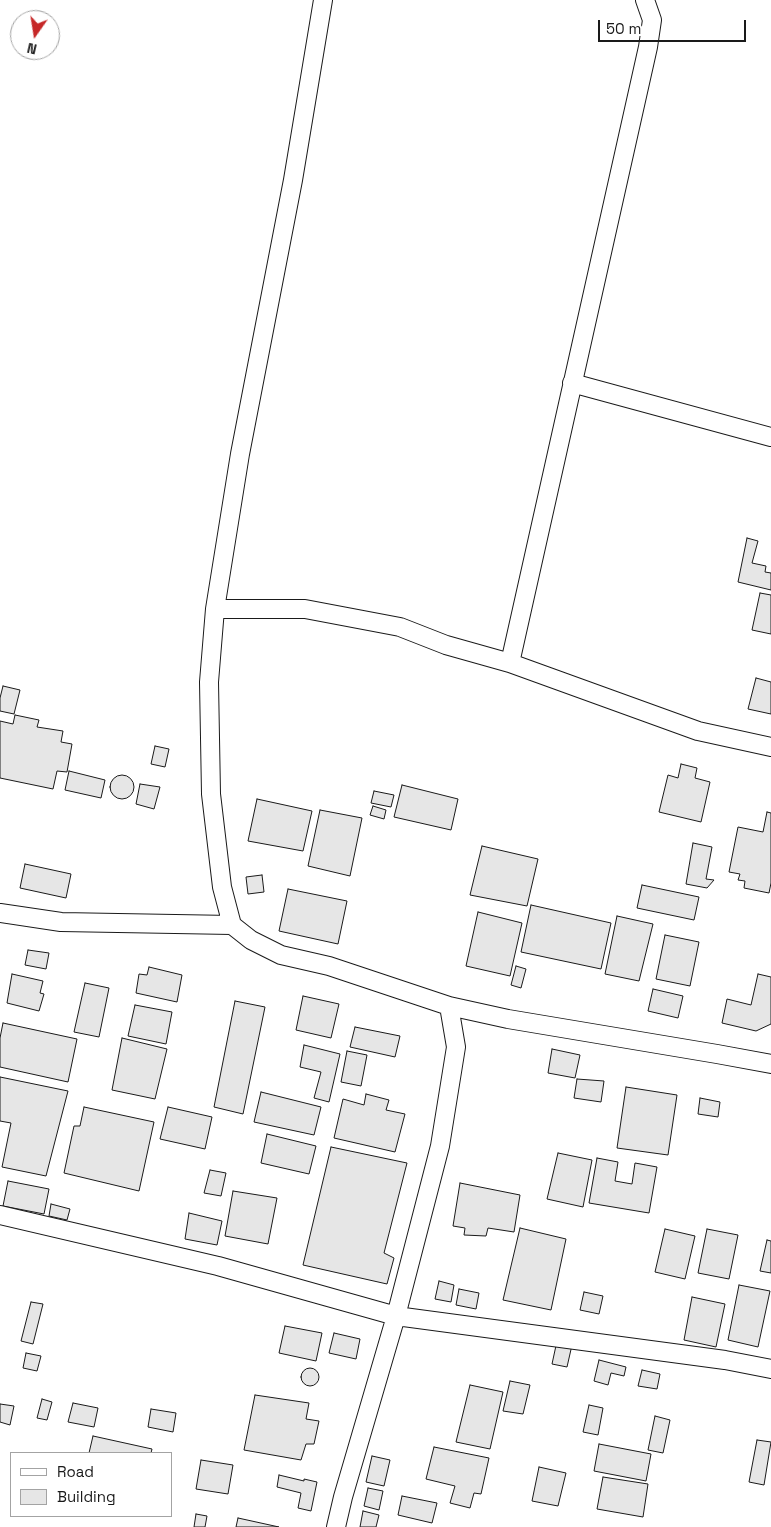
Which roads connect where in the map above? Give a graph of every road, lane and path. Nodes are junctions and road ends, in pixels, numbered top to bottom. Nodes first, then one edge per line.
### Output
1 (645, 0) edge
2 (328, 1) edge
3 (572, 383) junction
4 (771, 437) edge
5 (215, 609) junction
6 (510, 663) junction
7 (771, 747) edge
8 (0, 913) edge
9 (232, 925) junction
10 (450, 1006) junction
11 (771, 1064) edge
12 (0, 1214) edge
13 (396, 1316) junction
14 (771, 1369) edge
15 (336, 1527) edge

1 - 3 street
2 - 5 street
3 - 4 street
3 - 6 street
5 - 6 street
5 - 9 street
6 - 7 street
8 - 9 street
9 - 10 street
10 - 11 street
10 - 13 street
12 - 13 street
13 - 14 street
13 - 15 street

